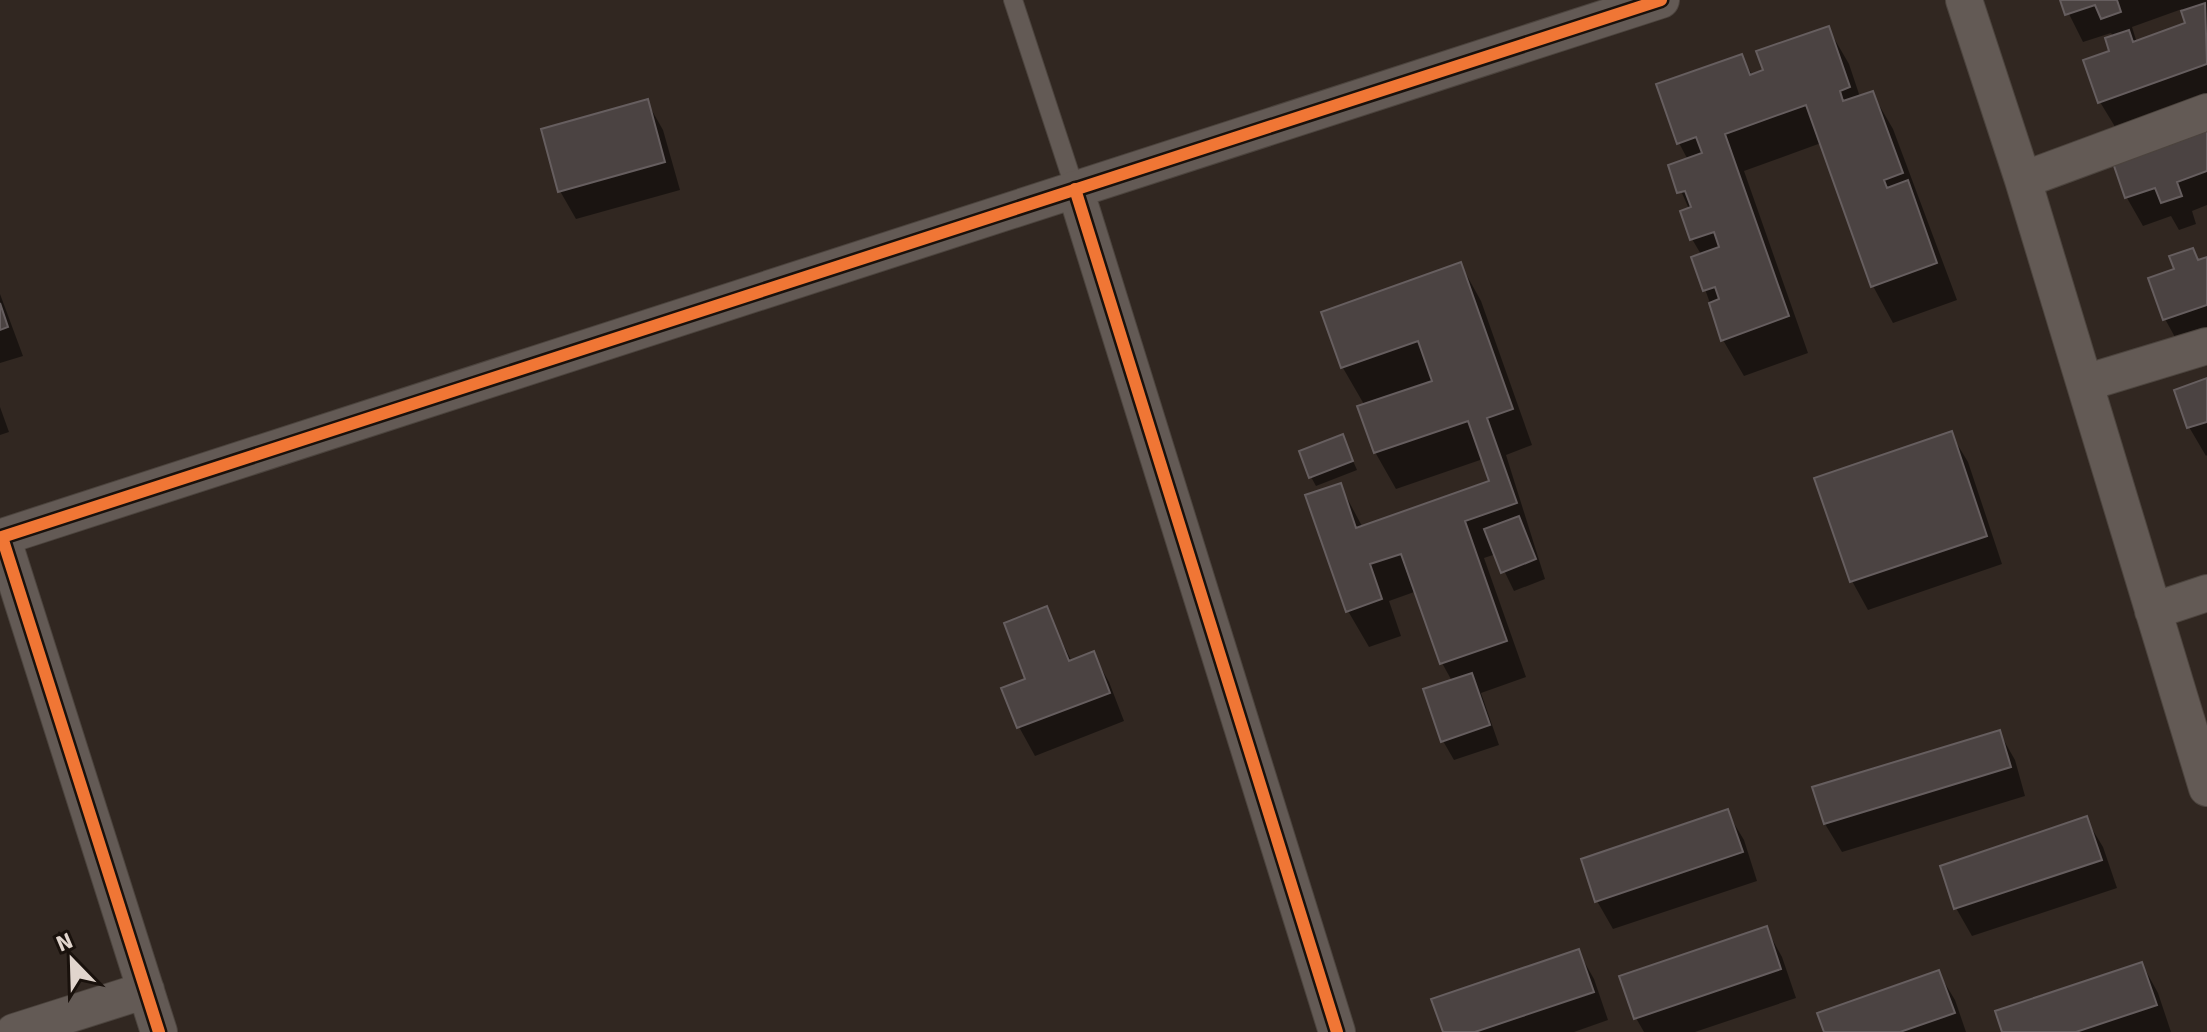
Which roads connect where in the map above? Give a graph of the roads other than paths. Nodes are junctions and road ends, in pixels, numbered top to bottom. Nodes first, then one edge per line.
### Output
1 (1013, 0) edge
2 (1661, 0) edge
3 (1964, 0) edge
4 (2207, 112) edge
5 (2023, 180) junction
6 (1075, 189) junction
7 (2207, 346) edge
8 (2085, 383) junction
9 (1, 537) edge
10 (2207, 593) edge
11 (2153, 611) junction
12 (2207, 788) edge
13 (146, 990) junction
14 (14, 1032) edge
15 (159, 1032) edge
16 (1337, 1032) edge

1 - 6 lane
2 - 6 street
3 - 5 street
4 - 5 street
5 - 8 street
6 - 9 street
6 - 16 street
7 - 8 street
8 - 11 street
9 - 13 street
10 - 11 street
11 - 12 street
13 - 14 street
13 - 15 street

